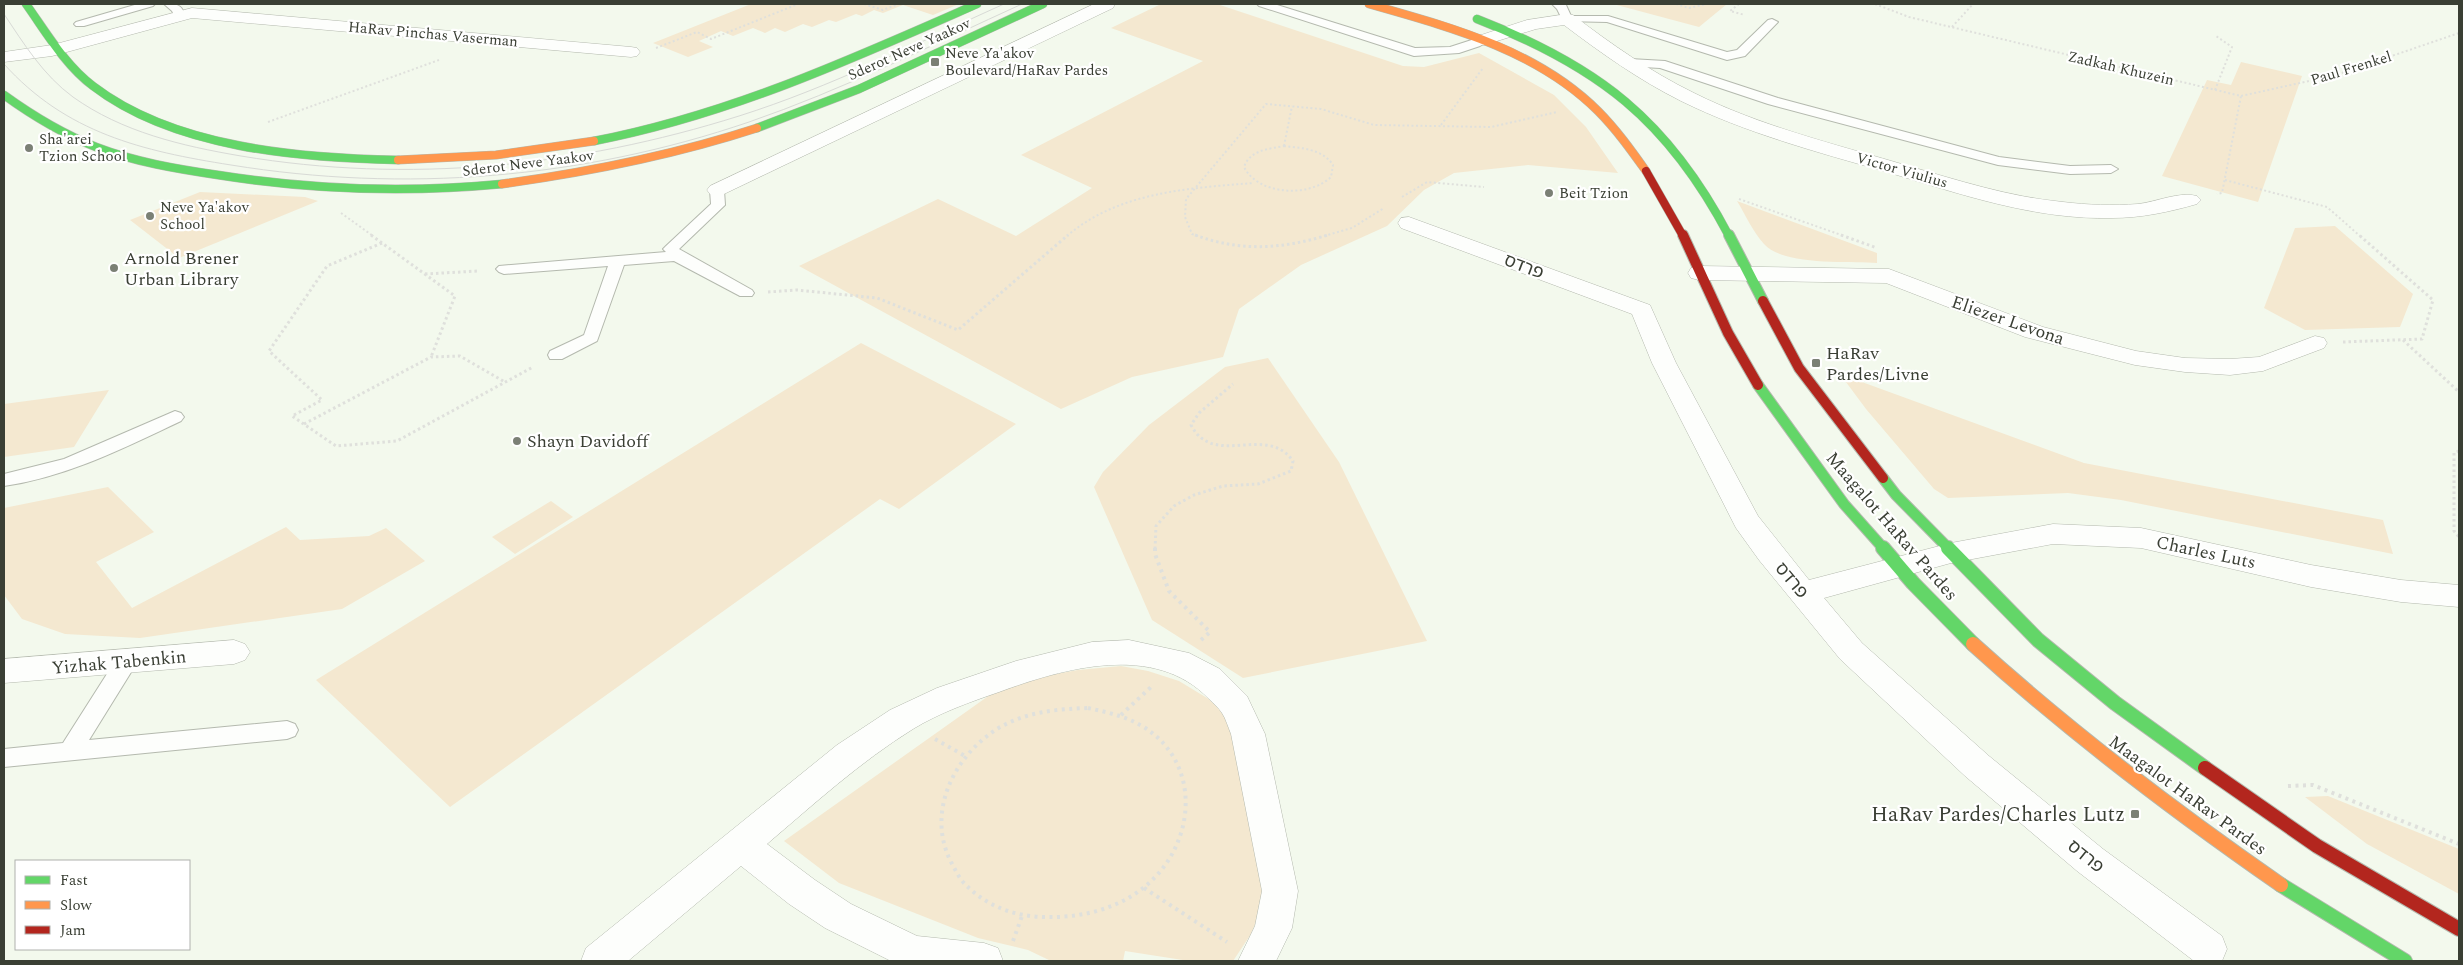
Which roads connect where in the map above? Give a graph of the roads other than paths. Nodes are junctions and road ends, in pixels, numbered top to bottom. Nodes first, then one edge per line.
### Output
1 (26, 4) edge
2 (149, 4) edge
3 (977, 4) edge
4 (1043, 4) edge
5 (1107, 4) edge
6 (1263, 4) edge
7 (1369, 4) edge
8 (174, 9) edge
9 (1562, 11) edge
10 (1468, 16) dead end
11 (1772, 22) dead end
12 (80, 24) dead end
13 (985, 31) junction
14 (1497, 39) junction
15 (1023, 44) junction
16 (61, 51) junction
17 (631, 52) road end
18 (1630, 64) junction
19 (5, 69) edge
20 (4, 95) edge
21 (2111, 169) dead end
22 (717, 190) joint
23 (2190, 200) road end
24 (1399, 209) road end
25 (677, 256) junction
26 (618, 260) junction
27 (504, 269) road end
28 (1699, 273) junction
29 (1746, 274) junction
30 (746, 293) road end
31 (2315, 343) road end
32 (556, 355) road end
33 (175, 417) dead end
34 (4, 480) edge
35 (1951, 553) junction
36 (1900, 566) junction
37 (1803, 593) junction
38 (2459, 596) edge
39 (234, 652) dead end
40 (127, 661) junction
41 (4, 671) edge
42 (287, 730) dead end
43 (69, 752) junction
44 (4, 758) edge
45 (740, 844) junction
46 (2459, 929) edge
47 (2208, 950) dead end
48 (1245, 953) edge
49 (2385, 955) edge
50 (600, 961) edge
51 (984, 961) edge

1 - 16 street, Sderot Neve Yaakov
2 - 12 lane
3 - 16 street, Sderot Neve Yaakov
4 - 13 street, Sderot Neve Yaakov
5 - 15 street
6 - 14 lane
7 - 14 street, Maagalot HaRav Pardes
8 - 16 street, HaRav Pinchas Vaserman
8 - 17 street, HaRav Pinchas Vaserman
9 - 11 lane
9 - 14 street
9 - 18 street, Victor Viulius
10 - 14 street, Maagalot HaRav Pardes
13 - 15 street
13 - 20 street, Sderot Neve Yaakov
14 - 28 street, Maagalot HaRav Pardes
14 - 29 street, Maagalot HaRav Pardes
15 - 22 street
16 - 19 street
16 - 19 street, HaRav Pinchas Vaserman
18 - 21 lane, Victor Viulius
18 - 23 street, Victor Viulius
22 - 25 lane
24 - 37 street, פרדס
25 - 26 lane
25 - 30 lane
26 - 27 lane
26 - 32 lane
28 - 29 street, Eliezer Levona
28 - 36 street, Maagalot HaRav Pardes
29 - 31 street, Eliezer Levona
29 - 35 street, Maagalot HaRav Pardes
33 - 34 lane
35 - 36 street, Charles Luts
35 - 38 street, Charles Luts
35 - 46 street, Maagalot HaRav Pardes
36 - 37 street, Charles Luts
36 - 49 street, Maagalot HaRav Pardes
37 - 47 street, פרדס
39 - 40 street, Yizhak Tabenkin
40 - 41 street, Yizhak Tabenkin
40 - 43 lane
42 - 43 lane
43 - 44 lane
45 - 48 street
45 - 50 street
45 - 51 street

